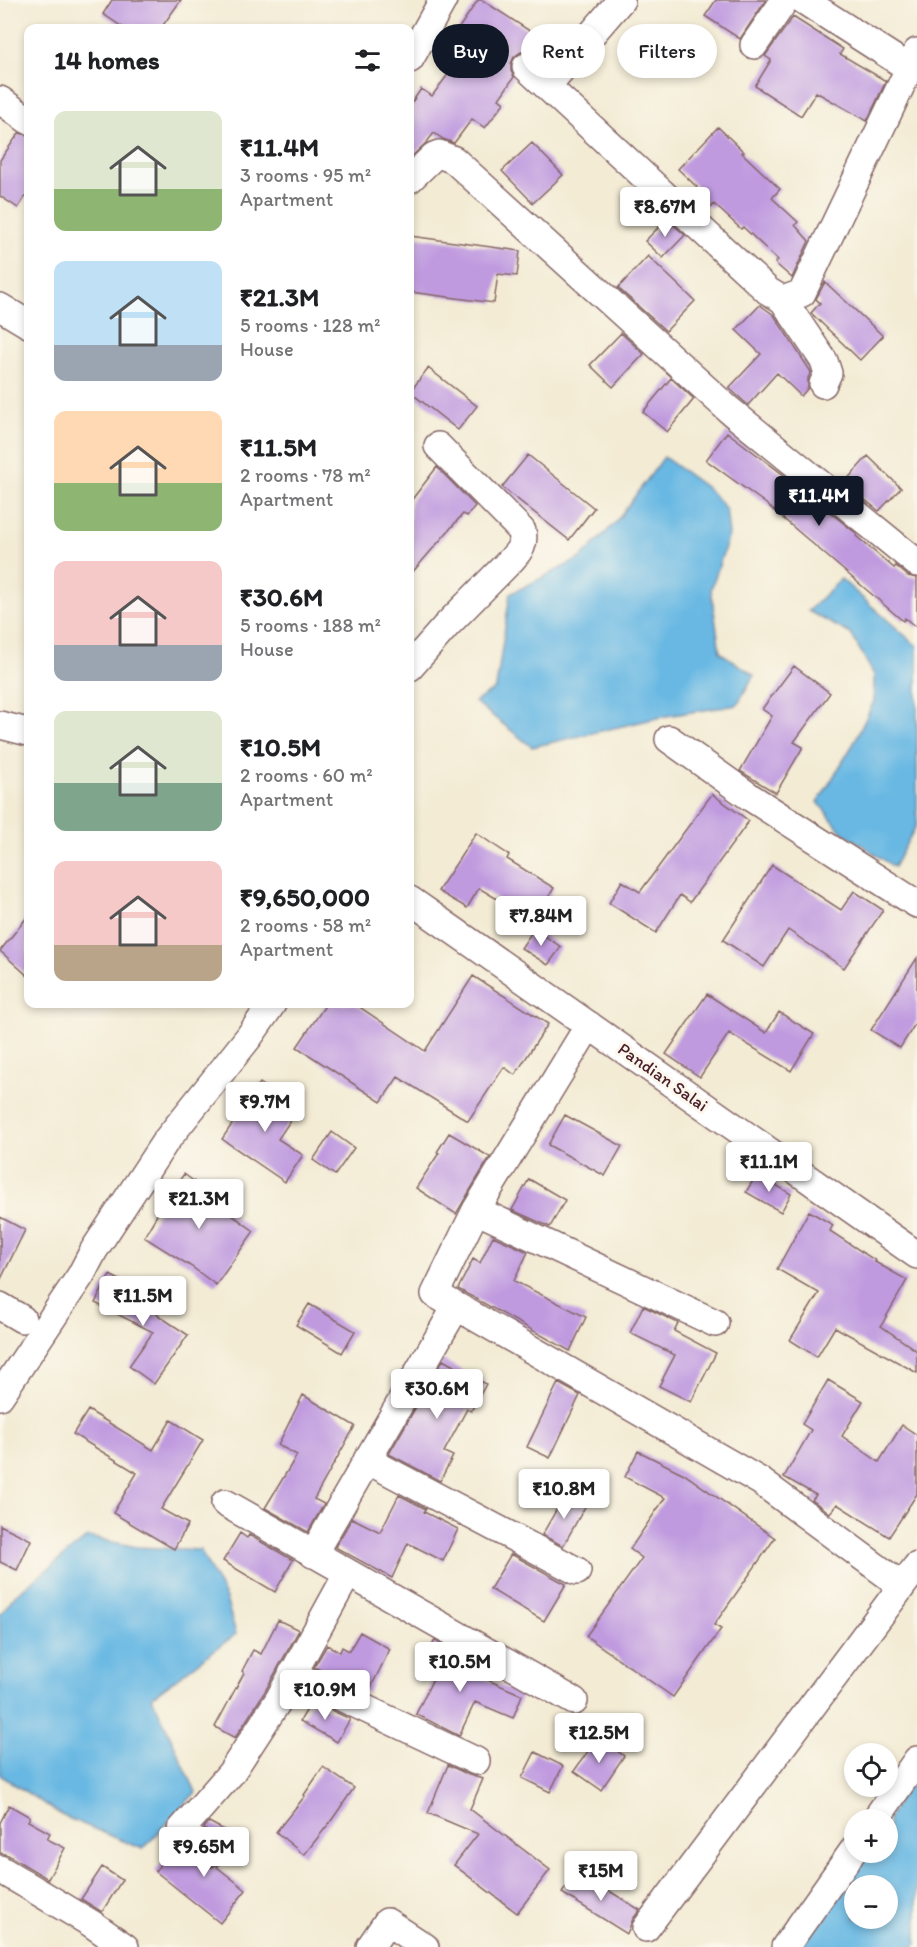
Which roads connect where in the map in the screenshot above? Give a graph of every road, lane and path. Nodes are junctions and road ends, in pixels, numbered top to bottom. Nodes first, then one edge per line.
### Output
1 (443, 0) edge
2 (621, 0) edge
3 (785, 0) edge
4 (803, 0) edge
5 (754, 45) dead end
6 (414, 52) edge
7 (913, 60) edge
8 (538, 78) edge
9 (546, 86) junction
10 (0, 100) edge
11 (24, 117) edge
12 (414, 175) edge
13 (783, 300) junction
14 (0, 307) edge
15 (24, 322) edge
16 (824, 384) dead end
17 (438, 446) dead end
18 (917, 563) edge
19 (414, 662) edge
20 (0, 724) edge
21 (24, 731) edge
22 (669, 739) dead end
23 (414, 903) edge
24 (917, 904) edge
25 (269, 1008) edge
26 (589, 1025) junction
27 (476, 1210) junction
28 (917, 1255) edge
29 (456, 1306) junction
30 (715, 1323) dead end
31 (0, 1396) edge
32 (368, 1460) junction
33 (225, 1503) dead end
34 (313, 1554) junction
35 (577, 1571) dead end
36 (348, 1574) junction
37 (910, 1576) edge
38 (292, 1674) junction
39 (574, 1701) dead end
40 (917, 1760) edge
41 (476, 1761) dead end
42 (883, 1809) edge
43 (208, 1852) dead end
44 (844, 1863) edge
45 (0, 1869) edge
46 (646, 1928) dead end
47 (125, 1947) edge
48 (370, 1947) edge
49 (425, 1947) edge
50 (785, 1947) edge

1 - 6 street
2 - 9 street
3 - 5 street
4 - 7 street
7 - 13 street
8 - 9 street
9 - 13 street
10 - 11 street
12 - 18 street
13 - 16 street
14 - 15 street
17 - 19 street
20 - 21 street
22 - 24 street
23 - 26 street, Pandian Salai
25 - 31 street
26 - 27 street
26 - 28 street, Pandian Salai
27 - 29 street
27 - 30 street
29 - 32 street
29 - 37 street
32 - 34 street
32 - 35 street
33 - 34 street
34 - 36 street
36 - 38 street
36 - 39 street
37 - 46 street
38 - 41 street
38 - 43 street
40 - 42 street
44 - 50 street
45 - 47 street
48 - 49 street

